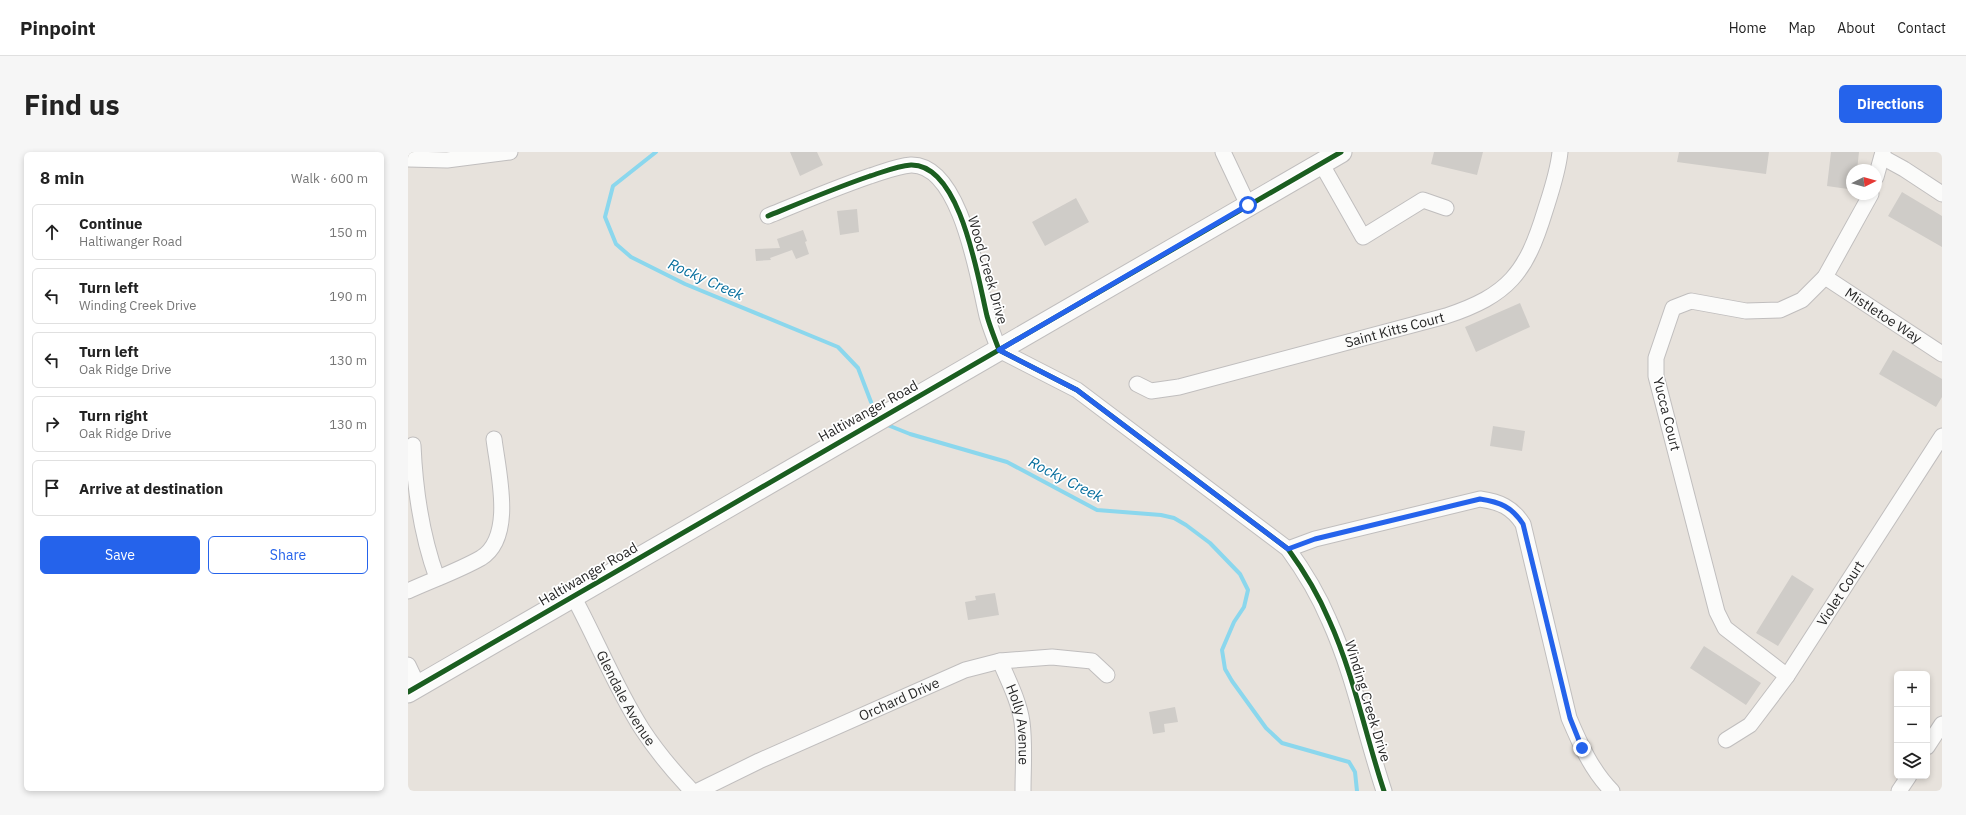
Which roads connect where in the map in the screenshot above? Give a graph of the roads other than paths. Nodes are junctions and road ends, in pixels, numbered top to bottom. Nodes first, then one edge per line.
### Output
1 (510, 152) edge
2 (1223, 152) edge
3 (1341, 152) edge
4 (1560, 152) edge
5 (1882, 154) edge
6 (408, 161) edge
7 (1321, 163) junction
8 (1880, 164) edge
9 (1942, 194) edge
10 (1870, 200) edge
11 (1248, 205) junction
12 (1446, 208) dead end
13 (768, 216) dead end
14 (1825, 277) junction
15 (999, 350) junction
16 (1942, 354) edge
17 (1137, 384) dead end
18 (1942, 436) edge
19 (494, 439) dead end
20 (413, 445) dead end
21 (1288, 549) junction
22 (437, 578) junction
23 (408, 591) edge
24 (573, 596) junction
25 (1000, 660) junction
26 (408, 664) edge
27 (1108, 676) dead end
28 (1787, 676) junction
29 (413, 689) edge
30 (1942, 724) edge
31 (1726, 740) dead end
32 (1930, 743) edge
33 (1906, 779) edge
34 (692, 791) edge
35 (698, 791) edge
36 (1022, 791) edge
37 (1384, 791) edge
38 (1612, 791) edge
39 (1899, 791) edge

1 - 6 street
2 - 11 street
3 - 7 street, Haltiwanger Road
4 - 17 street, Saint Kitts Court
5 - 8 street
5 - 9 street
7 - 11 street, Haltiwanger Road
7 - 12 street
10 - 14 street, Yucca Court
11 - 15 street, Haltiwanger Road
13 - 15 street, Wood Creek Drive
14 - 16 street, Mistletoe Way
14 - 28 street, Yucca Court
15 - 21 street, Winding Creek Drive
15 - 24 street, Haltiwanger Road
18 - 28 street, Violet Court
19 - 22 street
20 - 22 street
21 - 37 street, Winding Creek Drive
21 - 38 street
22 - 23 street
24 - 29 street, Haltiwanger Road
24 - 34 street, Glendale Avenue
25 - 27 street, Orchard Drive
25 - 35 street, Orchard Drive
25 - 36 street, Holly Avenue
26 - 29 street
28 - 31 street, Violet Court
30 - 32 street
33 - 39 street

